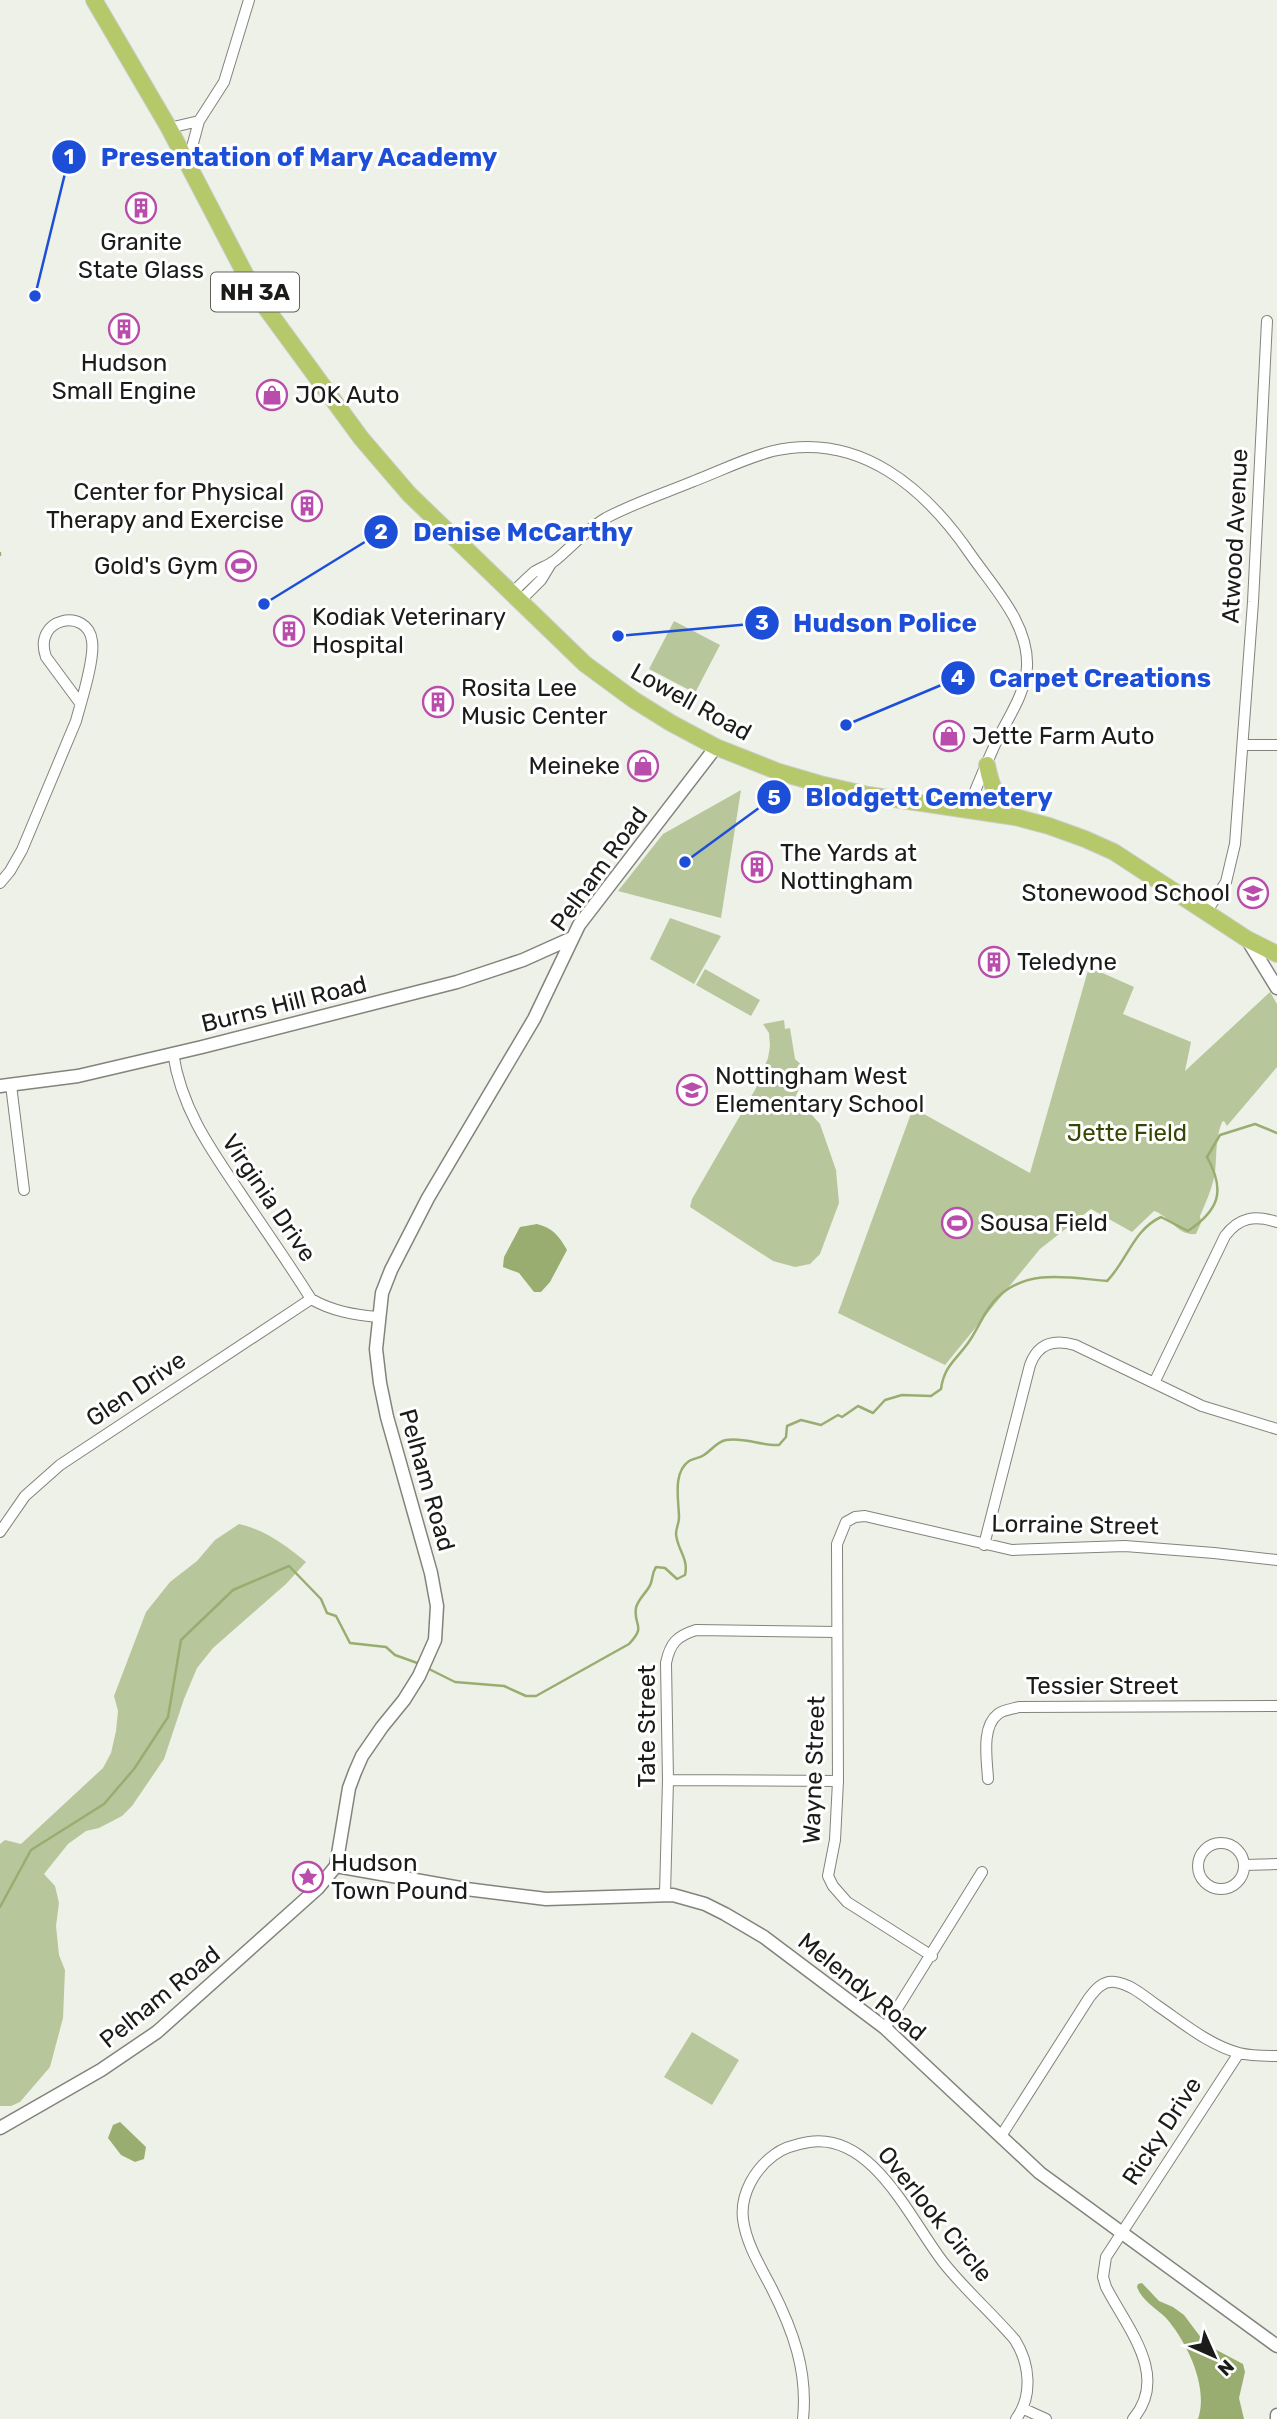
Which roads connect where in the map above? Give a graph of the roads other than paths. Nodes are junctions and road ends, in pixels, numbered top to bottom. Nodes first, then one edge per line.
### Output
1 (94, 0) edge
2 (249, 0) edge
3 (199, 121) junction
4 (169, 128) junction
5 (187, 165) junction
6 (1267, 321) dead end
7 (515, 598) junction
8 (80, 703) junction
9 (1242, 745) junction
10 (1277, 745) edge
11 (716, 747) junction
12 (987, 765) junction
13 (968, 808) junction
14 (1015, 817) junction
15 (0, 883) edge
16 (1206, 914) junction
17 (572, 938) junction
18 (1247, 939) junction
19 (1277, 954) edge
20 (1277, 988) edge
21 (173, 1053) junction
22 (6, 1086) edge
23 (24, 1190) dead end
24 (1277, 1222) edge
25 (311, 1298) junction
26 (379, 1317) junction
27 (1154, 1383) junction
28 (1277, 1429) edge
29 (0, 1532) edge
30 (841, 1532) joint
31 (984, 1545) junction
32 (1277, 1560) edge
33 (837, 1632) junction
34 (1277, 1706) edge
35 (988, 1779) dead end
36 (668, 1780) junction
37 (838, 1781) junction
38 (1277, 1864) edge
39 (1244, 1865) junction
40 (336, 1866) junction
41 (982, 1872) dead end
42 (665, 1894) junction
43 (932, 1956) junction
44 (885, 2028) junction
45 (1239, 2053) junction
46 (1277, 2056) edge
47 (0, 2129) edge
48 (1001, 2136) junction
49 (1121, 2232) junction
50 (1277, 2346) edge
51 (1024, 2409) junction
52 (803, 2419) edge
53 (1016, 2419) edge
54 (1046, 2419) edge
55 (1133, 2419) edge

1 - 4 main road, Lowell Road / NH 3A
2 - 3 street
3 - 4 street
3 - 5 street
4 - 5 main road, Lowell Road / NH 3A
5 - 7 main road, Lowell Road / NH 3A
6 - 9 street, Atwood Avenue
7 - 11 main road, Lowell Road / NH 3A
7 - 12 street
8 - 8 street
8 - 15 street
9 - 10 street
9 - 16 street, Atwood Avenue
11 - 13 main road, Lowell Road / NH 3A
11 - 17 street, Pelham Road
12 - 13 street
12 - 14 main road
13 - 14 main road, Lowell Road / NH 3A
14 - 16 main road, Lowell Road / NH 3A
16 - 18 main road, Lowell Road / NH 3A
17 - 21 street, Burns Hill Road
17 - 26 street, Pelham Road
18 - 19 main road, Lowell Road / NH 3A
18 - 20 street
21 - 22 street, Burns Hill Road
21 - 25 street, Virginia Drive
22 - 23 street
24 - 27 street
25 - 26 street, Virginia Drive
25 - 29 street, Glen Drive
26 - 40 street, Pelham Road
27 - 28 street
27 - 31 street
30 - 31 street, Lorraine Street
30 - 33 street, Wayne Street
31 - 32 street, Lorraine Street
33 - 36 street, Tate Street
33 - 37 street, Wayne Street
34 - 35 street, Tessier Street
36 - 37 street
36 - 42 street, Tate Street
37 - 43 street, Wayne Street
38 - 39 street
39 - 39 street
40 - 42 street, Melendy Road
40 - 47 street, Pelham Road
41 - 43 street
42 - 44 street, Melendy Road
43 - 44 street
44 - 48 street, Melendy Road
45 - 46 street
45 - 48 street
45 - 49 street, Ricky Drive
48 - 49 street, Melendy Road
49 - 50 street, Melendy Road
49 - 55 street
51 - 52 street, Overlook Circle
51 - 53 street
51 - 54 street

